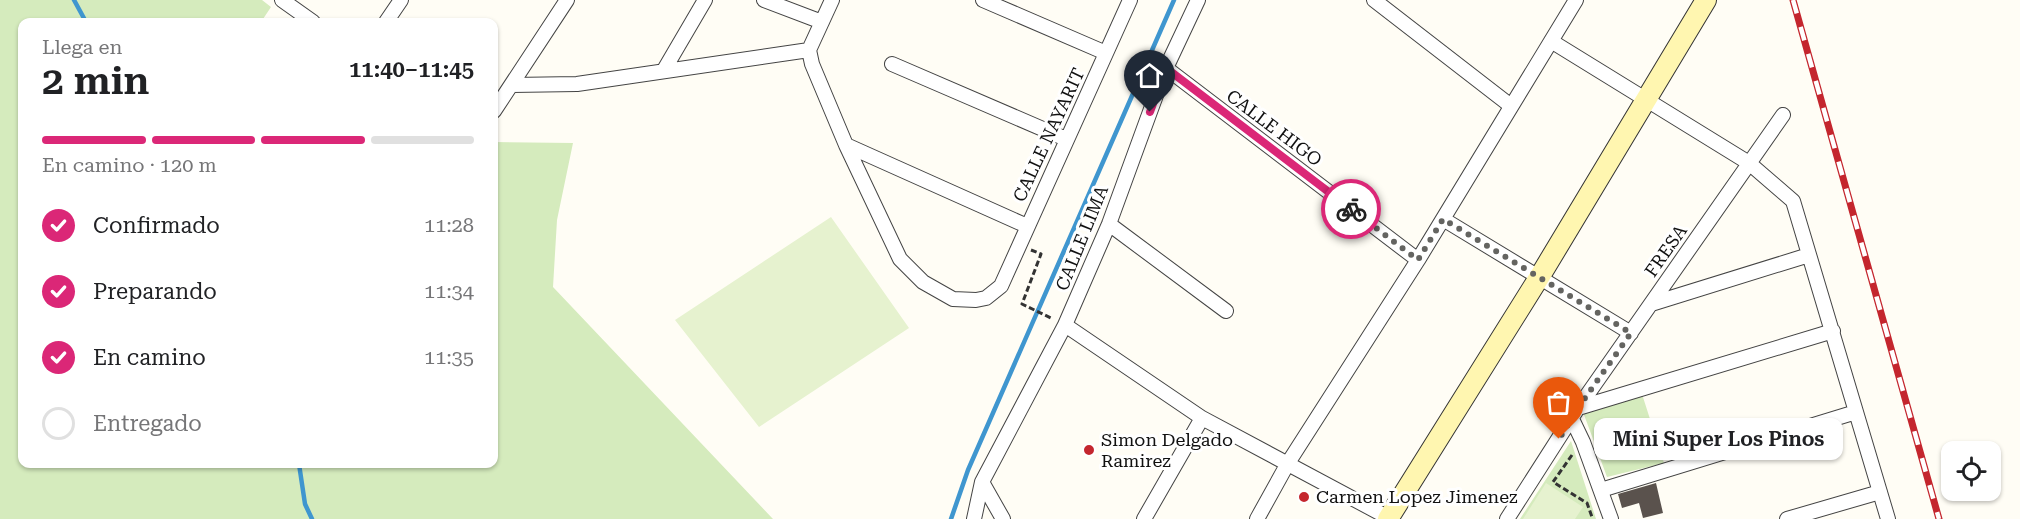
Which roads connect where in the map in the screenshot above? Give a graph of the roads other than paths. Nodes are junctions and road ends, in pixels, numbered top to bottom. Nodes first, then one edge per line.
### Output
1 (282, 0) edge
2 (401, 0) edge
3 (567, 0) edge
4 (705, 0) edge
5 (764, 0) edge
6 (832, 0) edge
7 (983, 0) edge
8 (1130, 0) edge
9 (1198, 0) edge
10 (1374, 0) edge
11 (1576, 0) edge
12 (1706, 0) edge
13 (307, 18) edge
14 (389, 18) edge
15 (822, 22) junction
16 (1551, 41) junction
17 (810, 50) junction
18 (1106, 53) junction
19 (892, 64) dead end
20 (1166, 68) junction
21 (664, 70) junction
22 (512, 85) junction
23 (1646, 99) junction
24 (498, 105) edge
25 (1512, 106) junction
26 (1783, 115) dead end
27 (1066, 139) junction
28 (846, 145) junction
29 (1749, 163) junction
30 (1443, 219) junction
31 (1108, 224) junction
32 (1027, 226) junction
33 (1809, 255) junction
34 (1418, 260) junction
35 (1540, 276) junction
36 (1651, 304) junction
37 (1226, 311) dead end
38 (1065, 325) junction
39 (1833, 332) junction
40 (1631, 333) junction
41 (1856, 412) junction
42 (1575, 414) junction
43 (1202, 418) junction
44 (1288, 463) junction
45 (982, 482) junction
46 (1601, 490) junction
47 (1880, 492) junction
48 (974, 519) edge
49 (1003, 519) edge
50 (1144, 519) edge
51 (1257, 519) edge
52 (1389, 519) edge
53 (1507, 519) edge
54 (1611, 519) edge
55 (1787, 519) edge
56 (1888, 519) edge

1 - 13 street
2 - 14 street
3 - 22 street
4 - 21 street
5 - 15 street
6 - 15 street
7 - 18 street
8 - 18 street, CALLE NAYARIT
9 - 20 street, CALLE LIMA
10 - 25 street
11 - 16 street
12 - 23 street
15 - 17 street
16 - 23 street
16 - 25 street
17 - 21 street
17 - 28 street
18 - 27 street, CALLE NAYARIT
19 - 27 street
20 - 31 street, CALLE LIMA
20 - 34 street, CALLE HIGO
21 - 22 street
22 - 24 street
23 - 29 street
23 - 35 street
25 - 30 street
26 - 29 street, FRESA
27 - 32 street, CALLE NAYARIT
28 - 32 street
28 - 32 street, CALLE NAYARIT
29 - 33 street
29 - 36 street, FRESA
30 - 34 street
30 - 35 street
31 - 37 street
31 - 38 street, CALLE LIMA
33 - 36 street
33 - 39 street
34 - 44 street
35 - 40 street
35 - 52 street
36 - 40 street, FRESA
38 - 43 street
38 - 45 street, CALLE LIMA
39 - 41 street
39 - 42 street
40 - 42 street, FRESA
41 - 46 street
41 - 47 street
42 - 46 street
42 - 53 street, FRESA
43 - 44 street
43 - 50 street
44 - 51 street
44 - 52 street
45 - 48 street, CALLE LIMA
45 - 49 street
46 - 54 street
47 - 55 street
47 - 56 street

